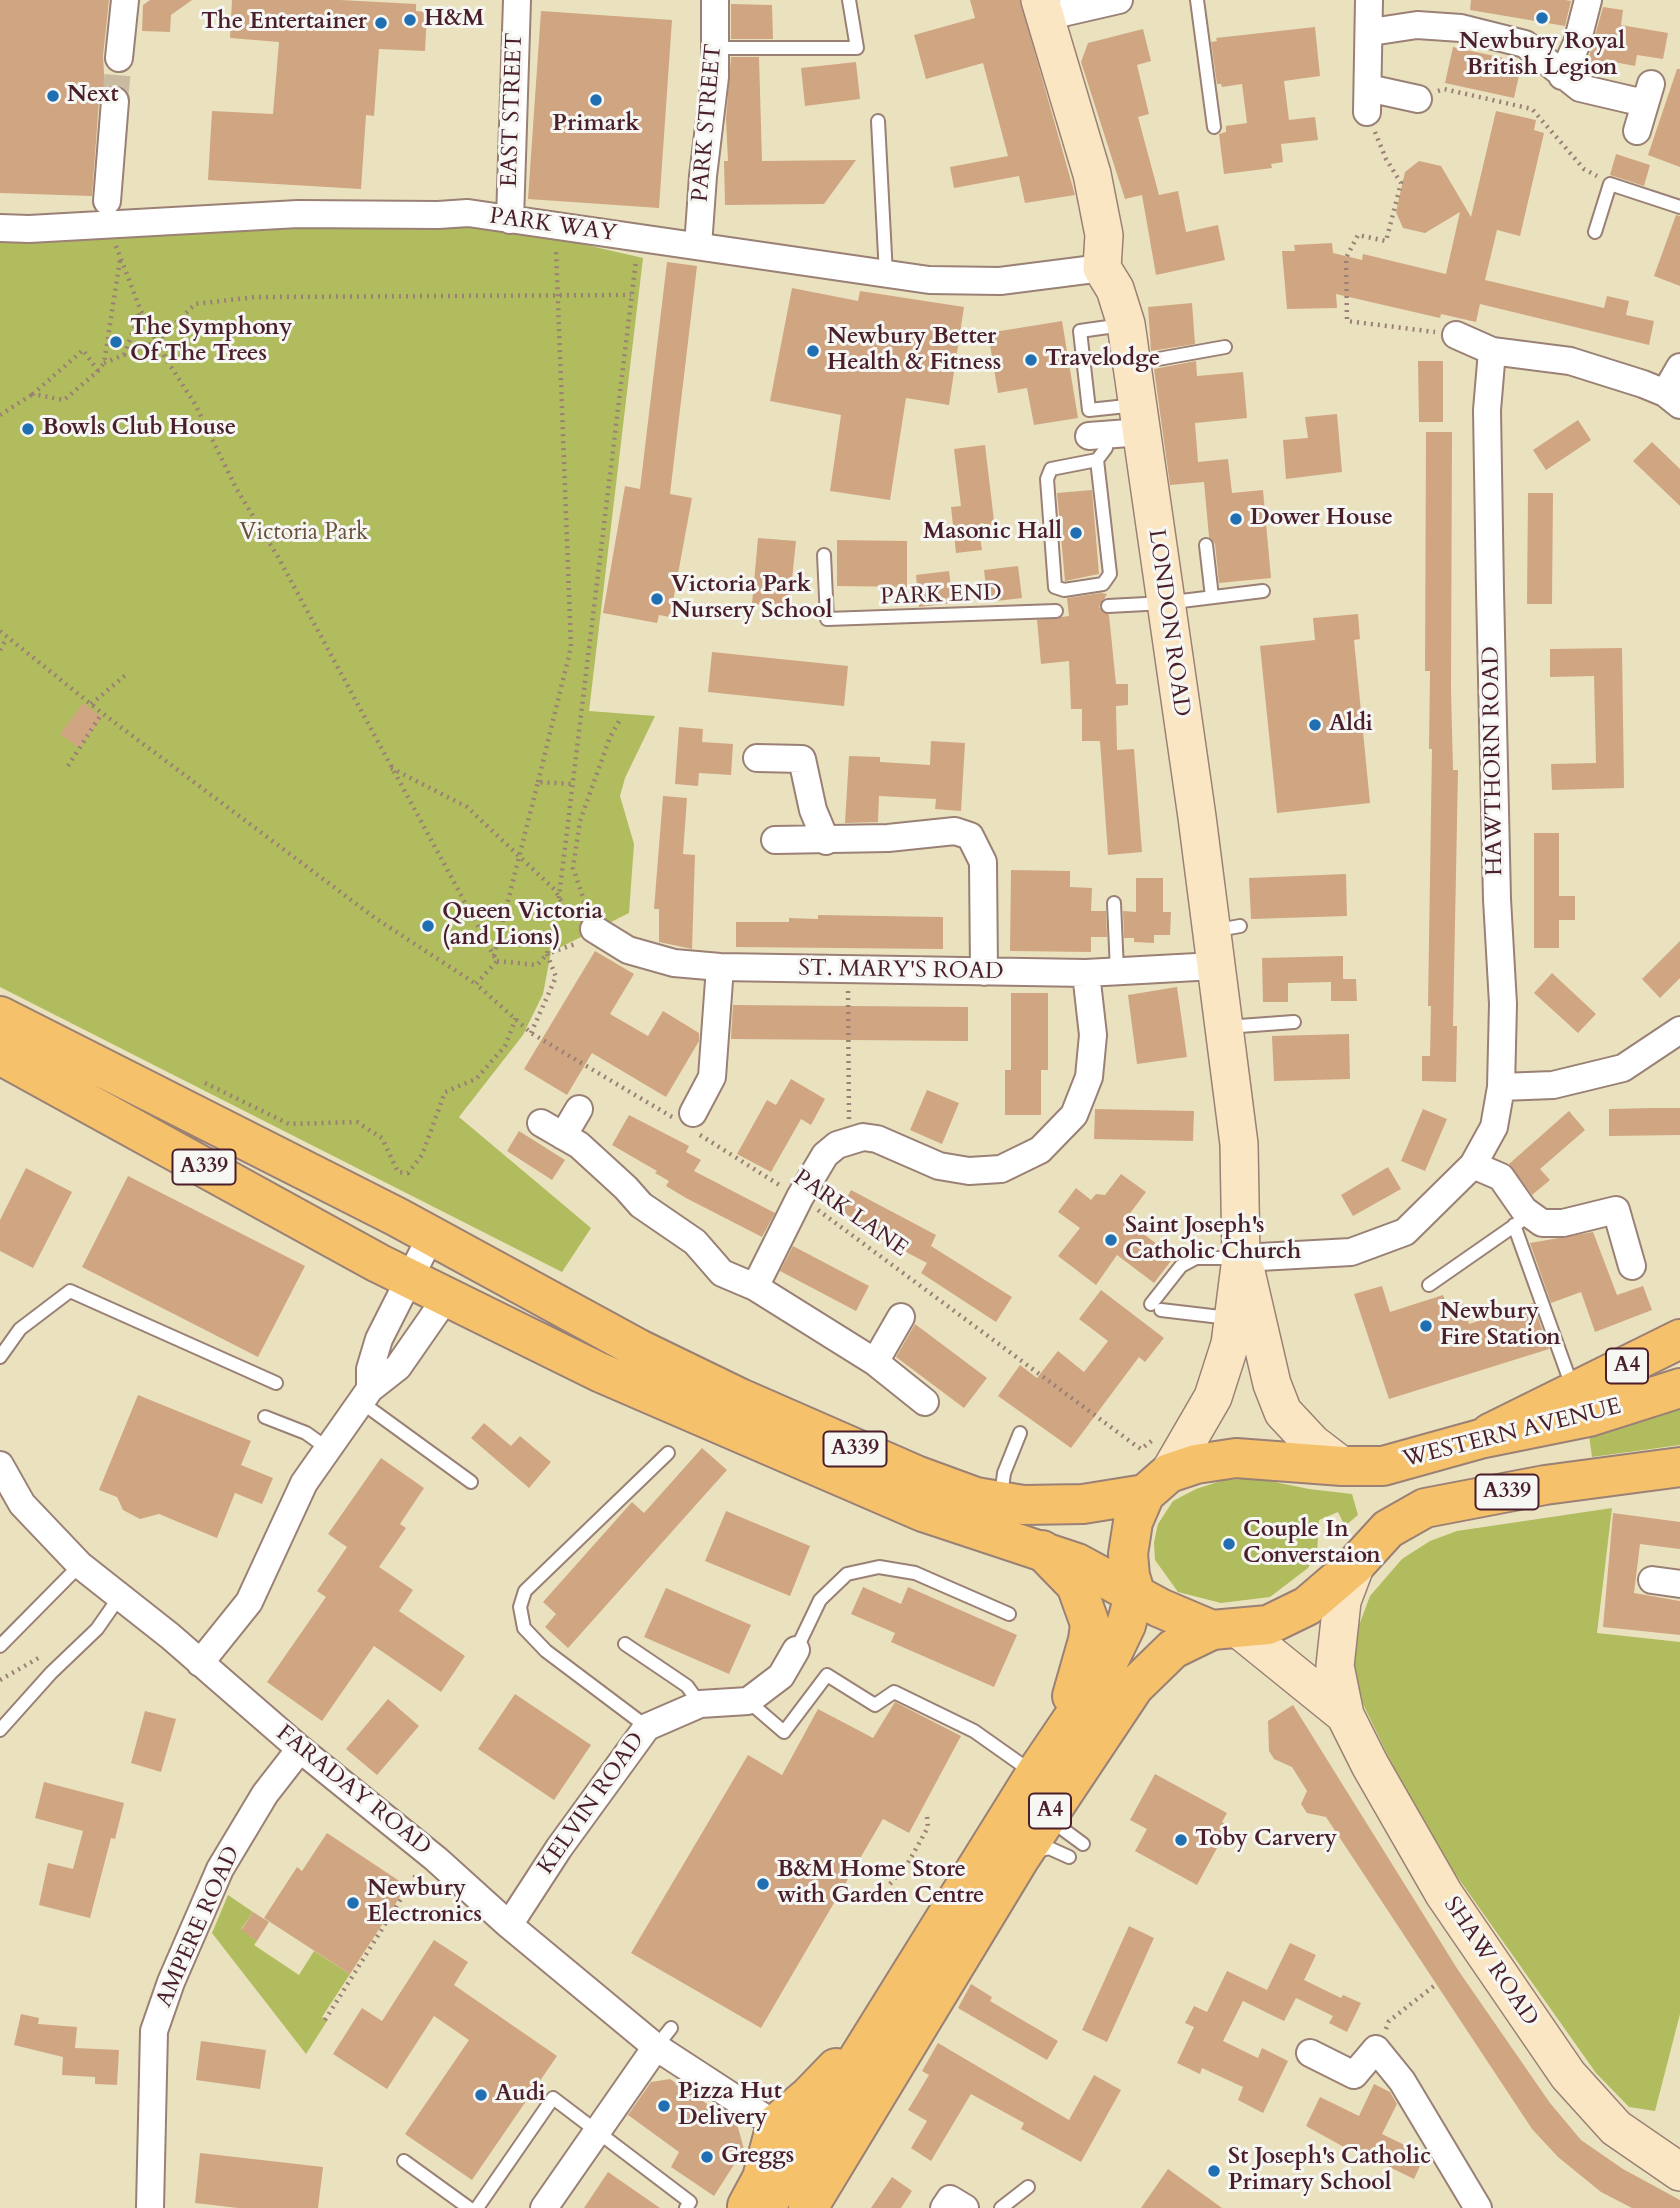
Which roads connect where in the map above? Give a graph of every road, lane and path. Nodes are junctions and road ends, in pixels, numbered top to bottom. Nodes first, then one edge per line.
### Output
1 (125, 0) edge
2 (517, 0) edge
3 (715, 0) edge
4 (849, 0) edge
5 (1119, 0) edge
6 (1197, 0) edge
7 (1369, 0) edge
8 (1588, 0) edge
9 (1042, 9) edge
10 (1371, 32) junction
11 (715, 48) junction
12 (119, 58) tunnel mouth
13 (1562, 76) junction
14 (1418, 99) joint
15 (1368, 100) junction
16 (115, 101) tunnel mouth
17 (878, 121) dead end
18 (1214, 127) dead end
19 (1637, 131) dead end
20 (1610, 184) junction
21 (1680, 207) edge
22 (108, 212) junction
23 (510, 220) junction
24 (555, 226) junction
25 (0, 228) edge
26 (1595, 232) dead end
27 (649, 240) junction
28 (698, 246) junction
29 (120, 259) junction
30 (1102, 268) junction
31 (886, 275) junction
32 (631, 295) junction
33 (558, 296) junction
34 (141, 311) junction
35 (1126, 324) junction
36 (1456, 335) joint
37 (158, 341) junction
38 (1225, 347) dead end
39 (1492, 351) junction
40 (124, 355) junction
41 (104, 363) junction
42 (1132, 364) junction
43 (1680, 367) edge
44 (98, 371) junction
45 (33, 394) junction
46 (1672, 399) edge
47 (0, 415) edge
48 (1140, 418) junction
49 (1097, 443) junction
50 (1206, 545) dead end
51 (824, 555) dead end
52 (1263, 591) dead end
53 (1212, 597) junction
54 (1165, 603) junction
55 (1108, 606) dead end
56 (1056, 611) dead end
57 (0, 631) edge
58 (7, 638) junction
59 (0, 650) edge
60 (127, 674) dead end
61 (91, 704) junction
62 (103, 713) junction
63 (621, 718) dead end
64 (757, 758) dead end
65 (68, 766) dead end
66 (390, 768) junction
67 (538, 782) junction
68 (574, 784) junction
69 (775, 841) dead end
70 (826, 841) junction
71 (520, 854) junction
72 (559, 897) junction
73 (1114, 903) dead end
74 (594, 929) junction
75 (1221, 941) junction
76 (547, 954) junction
77 (495, 959) junction
78 (720, 967) junction
79 (848, 971) junction
80 (1117, 971) junction
81 (984, 972) junction
82 (1086, 973) junction
83 (476, 984) junction
84 (0, 1016) edge
85 (516, 1018) junction
86 (1294, 1022) dead end
87 (1225, 1027) junction
88 (1680, 1030) edge
89 (531, 1033) junction
90 (0, 1055) edge
91 (193, 1077) dead end
92 (1501, 1087) junction
93 (579, 1109) dead end
94 (690, 1123) junction
95 (850, 1140) junction
96 (1472, 1165) junction
97 (800, 1197) junction
98 (1522, 1221) junction
99 (420, 1257) junction
100 (1241, 1258) junction
101 (1632, 1266) dead end
102 (1429, 1285) dead end
103 (755, 1287) junction
104 (446, 1298) junction
105 (901, 1317) dead end
106 (1245, 1320) junction
107 (1680, 1339) edge
108 (0, 1357) edge
109 (874, 1362) junction
110 (276, 1383) dead end
111 (1680, 1388) edge
112 (1574, 1390) junction
113 (365, 1396) junction
114 (925, 1402) dead end
115 (265, 1417) dead end
116 (1020, 1433) dead end
117 (1480, 1438) junction
118 (327, 1448) junction
119 (668, 1453) dead end
120 (1342, 1466) junction
121 (1680, 1467) edge
122 (1157, 1468) junction
123 (1, 1471) edge
124 (471, 1482) dead end
125 (1000, 1502) junction
126 (1042, 1550) junction
127 (1356, 1564) junction
128 (80, 1565) junction
129 (1653, 1580) dead end
130 (1680, 1584) edge
131 (1135, 1592) junction
132 (120, 1596) junction
133 (1009, 1614) dead end
134 (1226, 1630) junction
135 (625, 1644) dead end
136 (0, 1646) edge
137 (796, 1650) joint
138 (200, 1663) junction
139 (748, 1702) junction
140 (700, 1704) junction
141 (1345, 1715) junction
142 (646, 1727) junction
143 (0, 1730) edge
144 (1058, 1738) junction
145 (300, 1749) junction
146 (1047, 1786) junction
147 (927, 1817) dead end
148 (1083, 1844) dead end
149 (1069, 1857) dead end
150 (1020, 1858) junction
151 (406, 1867) dead end
152 (890, 1884) dead end
153 (509, 1925) junction
154 (1434, 1986) dead end
155 (325, 2020) dead end
156 (664, 2037) junction
157 (1377, 2049) junction
158 (1310, 2053) dead end
159 (597, 2132) junction
160 (805, 2144) junction
161 (404, 2161) dead end
162 (1680, 2172) edge
163 (1028, 2187) dead end
164 (150, 2208) edge
165 (469, 2208) edge
166 (477, 2208) edge
167 (544, 2208) edge
168 (686, 2208) edge
169 (746, 2208) edge
170 (765, 2208) edge
171 (808, 2208) edge
172 (944, 2208) edge
173 (965, 2208) edge
174 (1001, 2208) edge
175 (1478, 2208) edge

1 - 12 street
2 - 23 street, EAST STREET
3 - 11 street, PARK STREET
4 - 11 lane
5 - 9 street
6 - 18 lane
7 - 10 street
8 - 13 street
9 - 30 street
10 - 13 street
10 - 15 street
11 - 28 street, PARK STREET
13 - 19 street
14 - 15 street
14 - 20 path
15 - 36 path
16 - 22 street
17 - 31 lane
20 - 21 lane
20 - 26 lane
22 - 23 street, PARK WAY
22 - 25 street, PARK WAY
22 - 29 path
23 - 24 street, PARK WAY
24 - 27 street, PARK WAY
24 - 33 path
27 - 28 street, PARK WAY
27 - 32 path
28 - 31 street, PARK WAY
29 - 34 path
29 - 41 path
30 - 31 street, PARK WAY
30 - 35 street, LONDON ROAD
32 - 33 path
32 - 68 path
33 - 37 path
33 - 67 path
34 - 37 path
34 - 40 path
35 - 42 street, LONDON ROAD
35 - 48 lane
36 - 39 street
37 - 40 path
37 - 66 path
38 - 42 lane
39 - 46 street
39 - 92 street, HAWTHORN ROAD
40 - 41 path
41 - 44 path
42 - 48 street, LONDON ROAD
43 - 46 street
44 - 45 path
44 - 45 path
45 - 47 path
48 - 49 street
48 - 54 street, LONDON ROAD
49 - 49 lane
50 - 53 lane
51 - 56 lane, PARK END
52 - 53 lane
53 - 54 lane
54 - 55 lane
54 - 75 street, LONDON ROAD
57 - 58 path, PARK LANE
58 - 59 path
58 - 61 path, PARK LANE
60 - 61 path
61 - 62 path, PARK LANE
62 - 65 path
62 - 83 path, PARK LANE
63 - 74 path
64 - 70 street
66 - 71 path
66 - 77 path
67 - 68 path
67 - 71 path
68 - 72 path
69 - 70 street
70 - 81 street
71 - 72 path
71 - 77 path
72 - 74 path
72 - 76 path
73 - 80 lane
74 - 78 street, ST. MARY'S ROAD
75 - 80 street, ST. MARY'S ROAD
75 - 87 street, LONDON ROAD
76 - 77 path
76 - 89 path
77 - 83 path
78 - 79 street, ST. MARY'S ROAD
78 - 94 street
79 - 81 street, ST. MARY'S ROAD
79 - 95 path
80 - 82 street, ST. MARY'S ROAD
81 - 82 street, ST. MARY'S ROAD
82 - 95 street
83 - 85 path, PARK LANE
84 - 99 main road, A339
85 - 89 path, PARK LANE
85 - 91 path
86 - 87 lane
87 - 100 street, LONDON ROAD
88 - 92 street
89 - 94 path, PARK LANE
90 - 99 main road, A339
92 - 96 street, HAWTHORN ROAD
93 - 103 street
94 - 97 path, PARK LANE
95 - 97 street
96 - 98 street
96 - 100 street, HAWTHORN ROAD
97 - 103 street
97 - 122 path, PARK LANE
98 - 101 street
98 - 102 lane
98 - 112 lane
99 - 104 main road, A339
99 - 113 street
99 - 125 main road, A339
100 - 106 street, LONDON ROAD
100 - 106 lane
103 - 109 street
104 - 113 street
104 - 126 main road, A339
105 - 109 street
106 - 120 street, LONDON ROAD
106 - 122 street, LONDON ROAD
107 - 112 main road, A4
108 - 110 lane
109 - 114 street
111 - 117 main road, WESTERN AVENUE / A339
112 - 117 main road, A4
113 - 118 street
113 - 124 lane
115 - 118 lane
116 - 125 lane
117 - 120 main road, WESTERN AVENUE / A339
118 - 138 street
119 - 142 lane
120 - 122 main road, A339
121 - 127 main road, A339
122 - 125 main road, A339
122 - 131 main road
123 - 128 street, FARADAY ROAD
126 - 131 main road, A339
126 - 144 main road
127 - 134 main road, A339
127 - 141 street, SHAW ROAD
128 - 132 street, FARADAY ROAD
128 - 136 lane
129 - 130 street
131 - 134 main road, A339
131 - 144 main road, A4
132 - 138 street, FARADAY ROAD
132 - 143 lane
133 - 137 lane
134 - 141 street, SHAW ROAD
134 - 146 main road, A4
135 - 140 lane
137 - 139 street
138 - 145 street, FARADAY ROAD
139 - 140 street, KELVIN ROAD
139 - 146 lane
140 - 142 street, KELVIN ROAD
141 - 162 street, SHAW ROAD
142 - 153 street, KELVIN ROAD
144 - 146 main road, A4
145 - 153 street, FARADAY ROAD
145 - 164 street, AMPERE ROAD
146 - 148 lane
146 - 150 main road, A4
146 - 160 main road, A4
147 - 152 path
149 - 150 lane
150 - 160 main road, A4
151 - 155 path
153 - 156 street, FARADAY ROAD
154 - 157 path
156 - 159 street
156 - 160 street, FARADAY ROAD
157 - 158 street
157 - 175 street
159 - 166 lane
159 - 167 street
159 - 168 lane
160 - 169 main road
160 - 170 main road, A4
160 - 171 main road, A4
161 - 165 lane
163 - 174 lane
172 - 173 street

